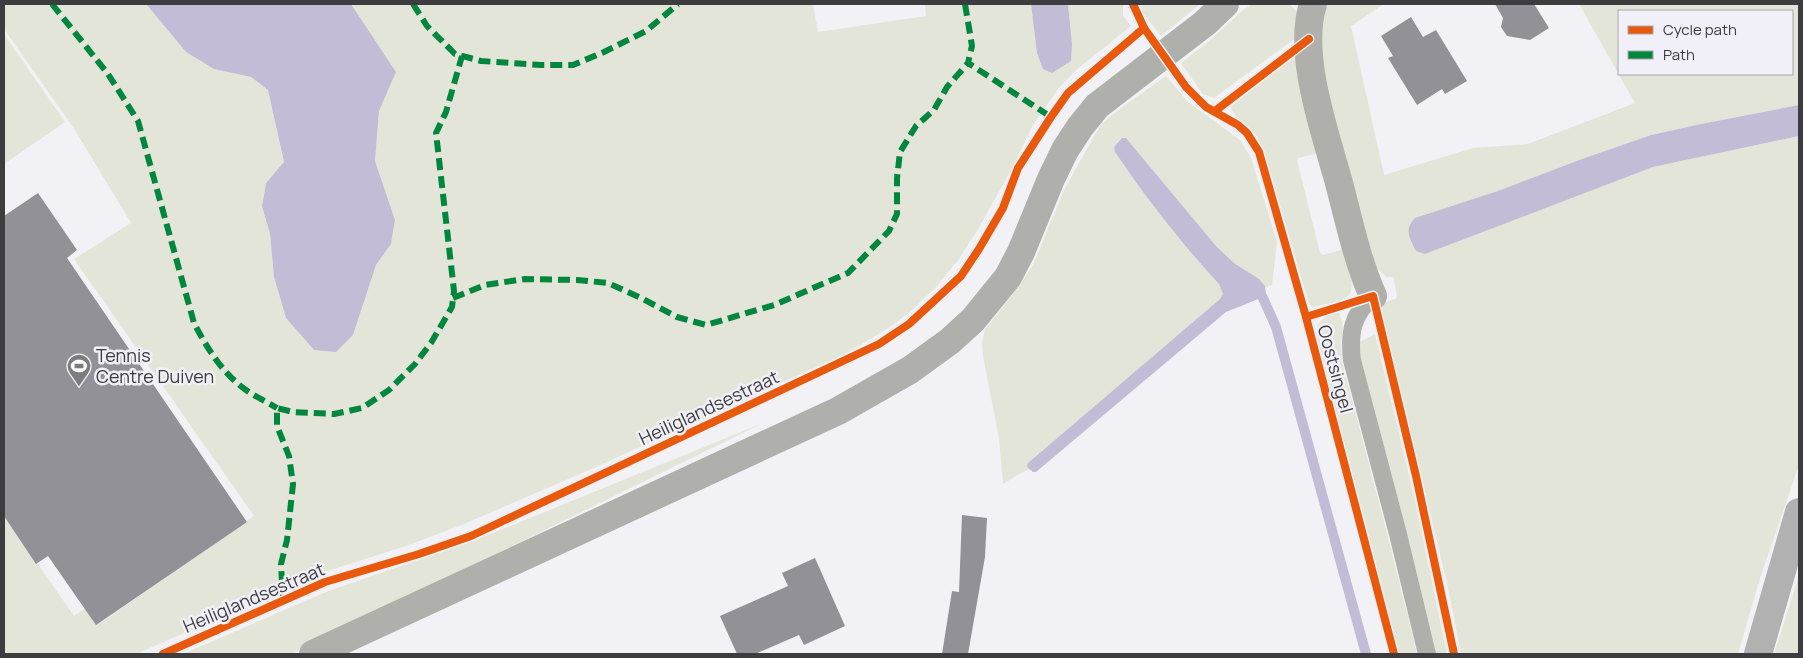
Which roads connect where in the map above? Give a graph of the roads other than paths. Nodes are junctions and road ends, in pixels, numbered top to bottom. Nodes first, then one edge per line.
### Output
1 (1225, 4) edge
2 (1314, 4) edge
3 (1373, 296) joint
4 (1799, 512) edge
5 (313, 654) edge
6 (1427, 654) edge
7 (1758, 654) edge

1 - 5 street
2 - 3 street
3 - 6 lane
4 - 7 main road

